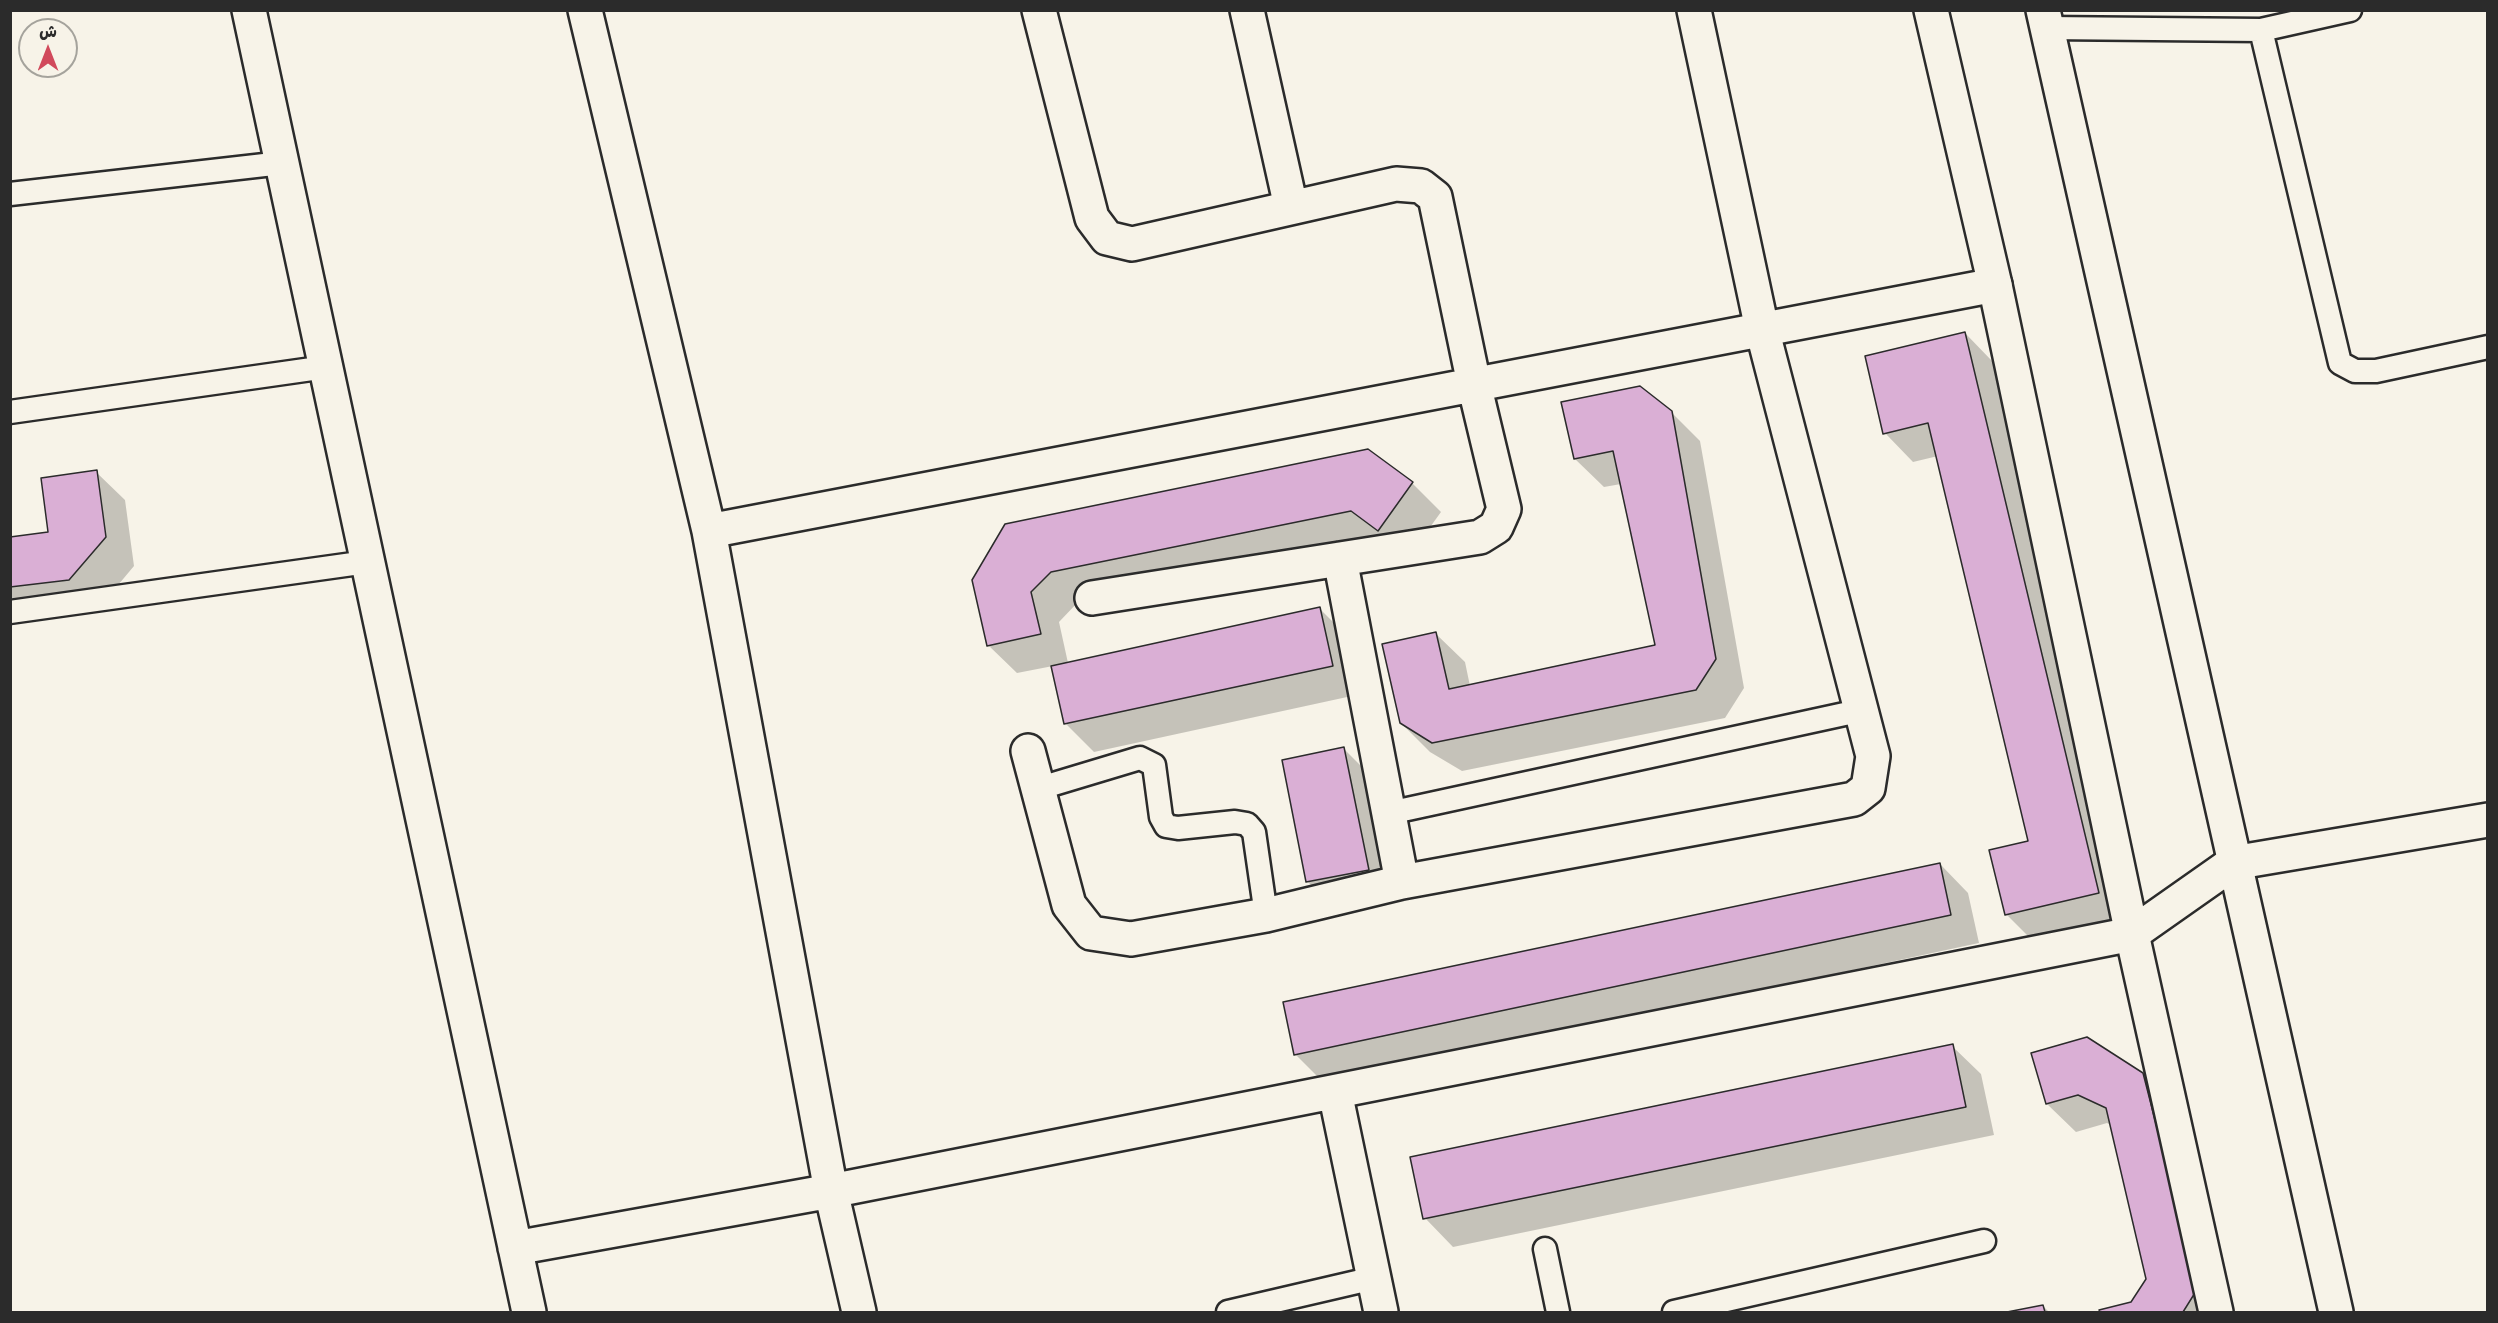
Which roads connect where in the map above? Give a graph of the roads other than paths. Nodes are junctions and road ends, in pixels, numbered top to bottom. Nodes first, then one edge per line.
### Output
1 (249, 10) edge
2 (585, 10) edge
3 (1039, 10) edge
4 (1247, 10) edge
5 (1694, 10) edge
6 (1931, 10) edge
7 (2350, 10) edge
8 (2044, 19) edge
9 (2261, 30) junction
10 (282, 163) junction
11 (10, 194) edge
12 (1291, 207) junction
13 (1995, 285) junction
14 (1762, 329) junction
15 (2487, 347) edge
16 (326, 367) junction
17 (1474, 384) junction
18 (10, 412) edge
19 (710, 531) junction
20 (1340, 559) junction
21 (368, 562) junction
22 (1092, 598) dead end
23 (10, 612) edge
24 (1863, 710) junction
25 (1028, 751) dead end
26 (1037, 789) junction
27 (1389, 813) junction
28 (2487, 820) edge
29 (2234, 863) junction
30 (1402, 882) junction
31 (1266, 915) junction
32 (2132, 934) junction
33 (1335, 1092) junction
34 (831, 1191) junction
35 (1984, 1241) dead end
36 (515, 1248) junction
37 (1545, 1249) dead end
38 (1374, 1278) junction
39 (529, 1312) edge
40 (859, 1312) edge
41 (1228, 1312) edge
42 (1382, 1312) edge
43 (1558, 1312) edge
44 (1674, 1312) edge
45 (2216, 1312) edge
46 (2336, 1312) edge

1 - 10 street
2 - 19 street
3 - 12 street
4 - 12 street
5 - 14 street
6 - 13 street
7 - 9 lane
8 - 9 lane
8 - 29 street
9 - 15 lane
10 - 11 lane
10 - 16 street
12 - 17 street
13 - 14 street
13 - 32 street
14 - 17 street
14 - 24 street
16 - 18 lane
16 - 21 street
17 - 19 street
17 - 20 street
19 - 34 street
20 - 22 street
20 - 27 street
21 - 23 lane
21 - 36 street
24 - 27 lane
24 - 30 street
25 - 26 street
26 - 31 street
26 - 31 lane
27 - 30 street
28 - 29 street
29 - 32 street
29 - 46 street
30 - 31 street
32 - 33 street
32 - 45 street
33 - 34 street
33 - 38 street
34 - 36 street
34 - 40 street
35 - 44 lane
36 - 39 street
37 - 43 lane
38 - 41 lane
38 - 42 street

